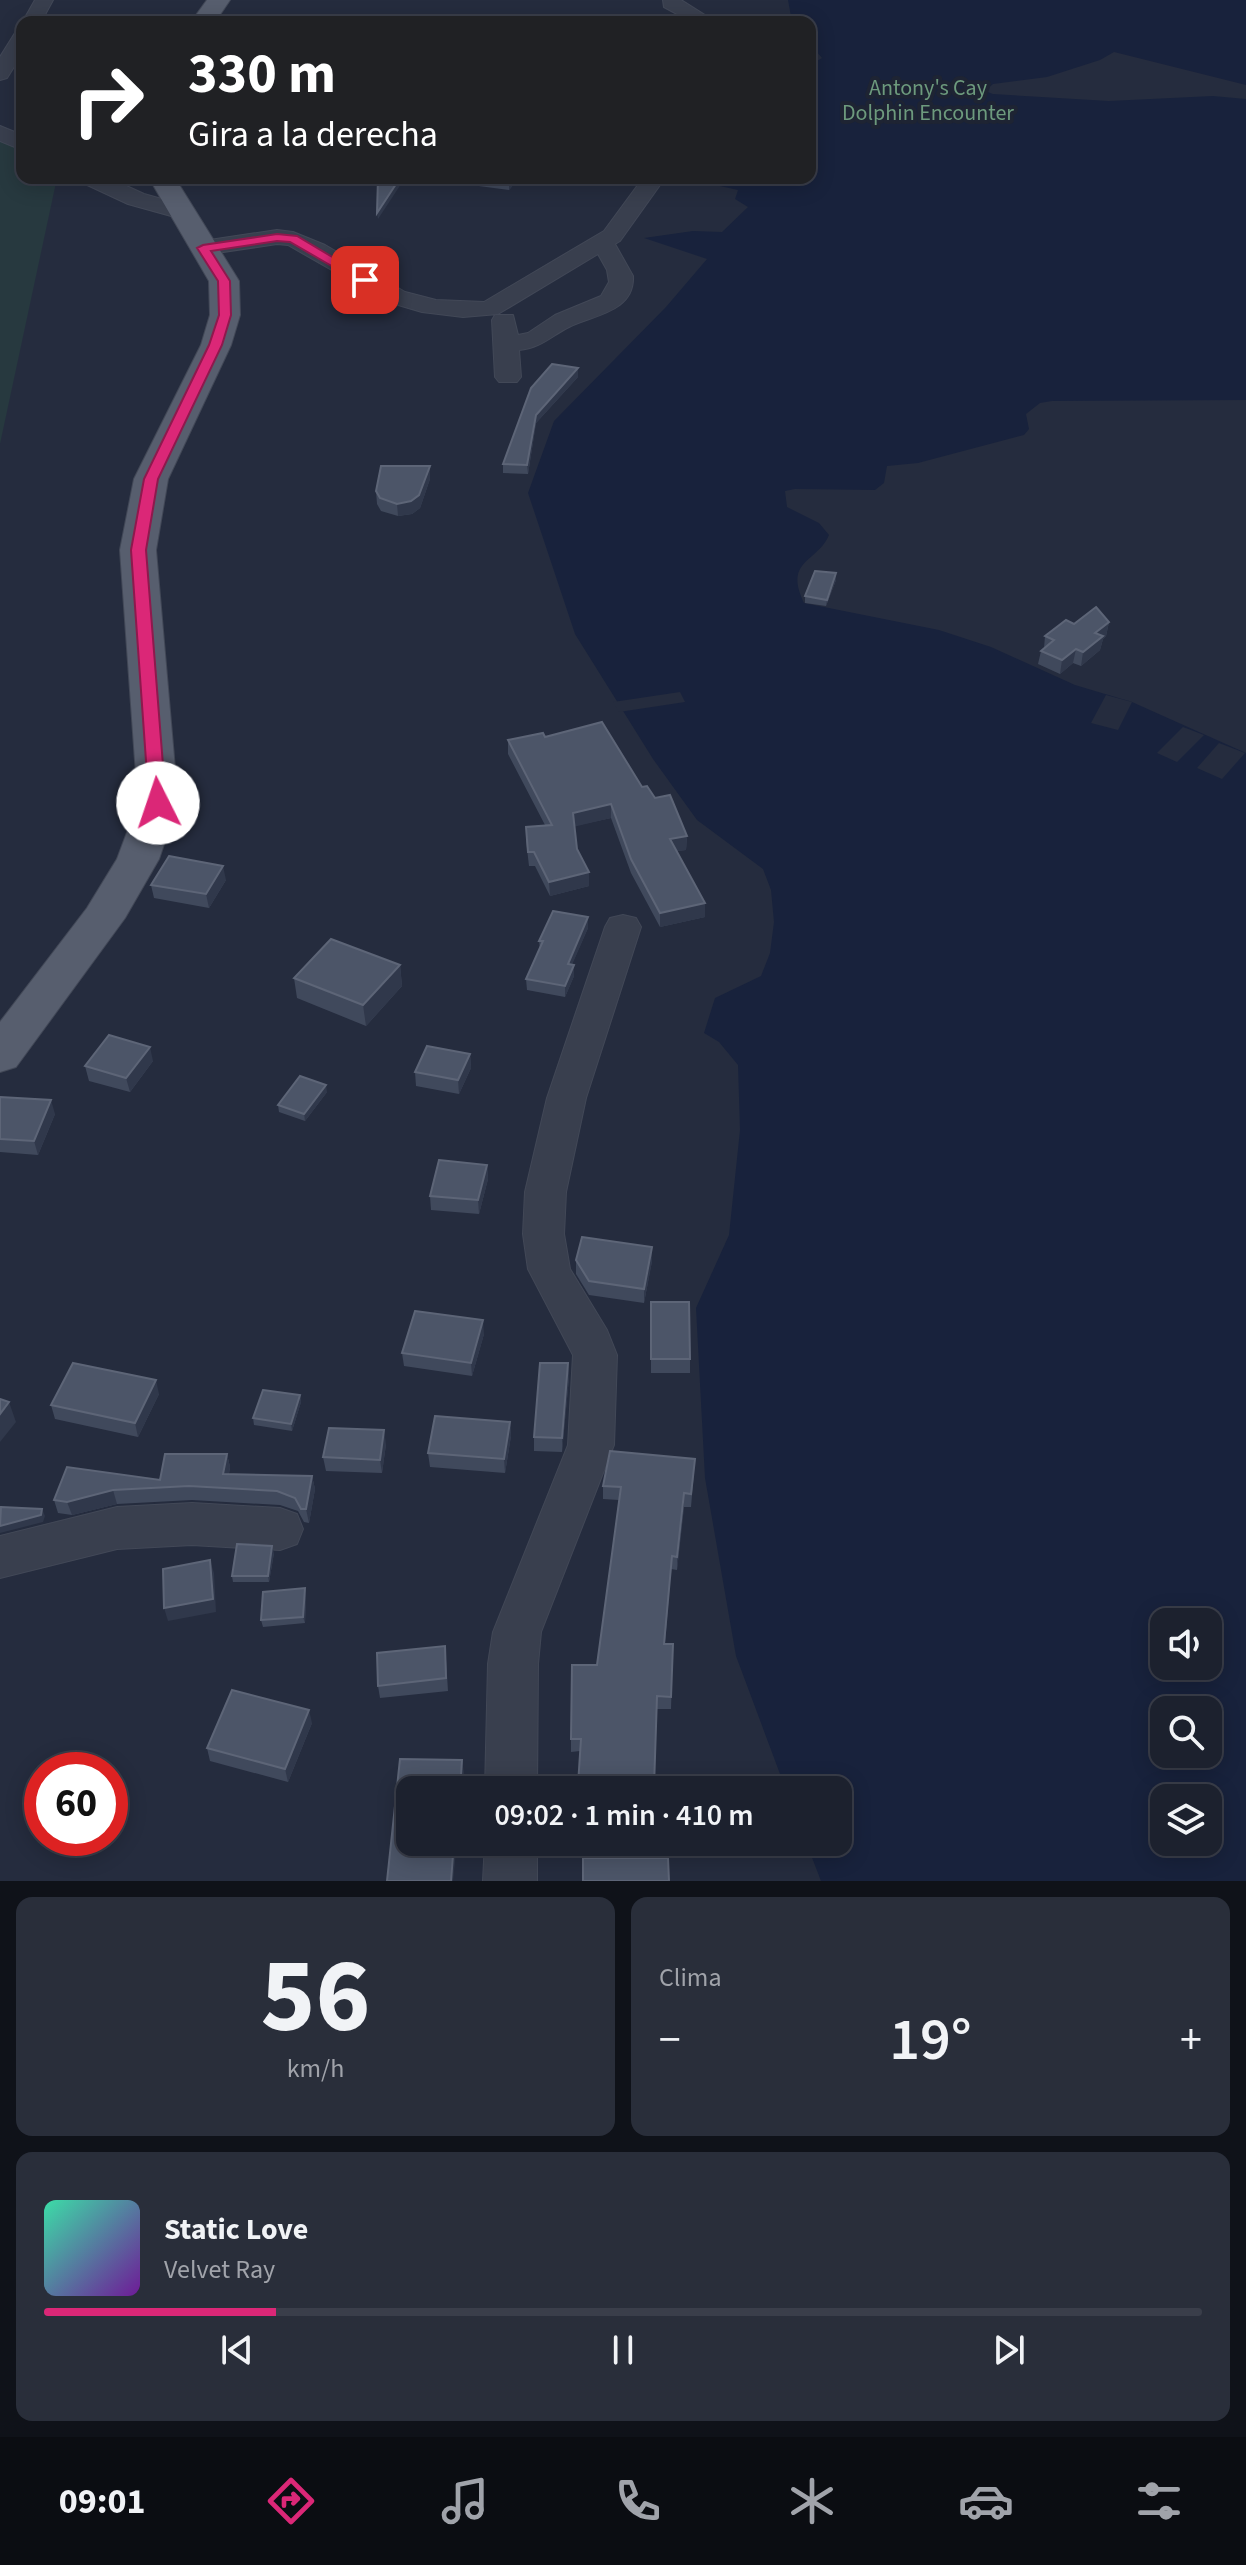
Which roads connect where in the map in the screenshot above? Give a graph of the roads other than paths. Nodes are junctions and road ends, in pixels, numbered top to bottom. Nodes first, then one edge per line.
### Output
1 (672, 0) edge
2 (695, 16) edge
3 (16, 47) edge
4 (0, 74) edge
5 (104, 184) edge
6 (166, 184) edge
7 (650, 184) edge
8 (182, 212) junction
9 (602, 243) junction
10 (203, 248) junction
11 (503, 302) junction
12 (505, 344) junction
13 (508, 377) dead end
14 (623, 927) dead end
15 (12, 1020) edge
16 (0, 1055) edge
17 (280, 1529) dead end
18 (0, 1557) edge
19 (511, 1776) edge
20 (511, 1856) edge
21 (510, 1881) edge

1 - 2 street
3 - 4 street
5 - 8 street
6 - 8 main road
7 - 9 street
8 - 10 main road
9 - 11 street
9 - 12 street
10 - 11 street
10 - 15 main road
11 - 12 street
12 - 13 street
14 - 19 street
15 - 16 main road
17 - 18 street
20 - 21 street

